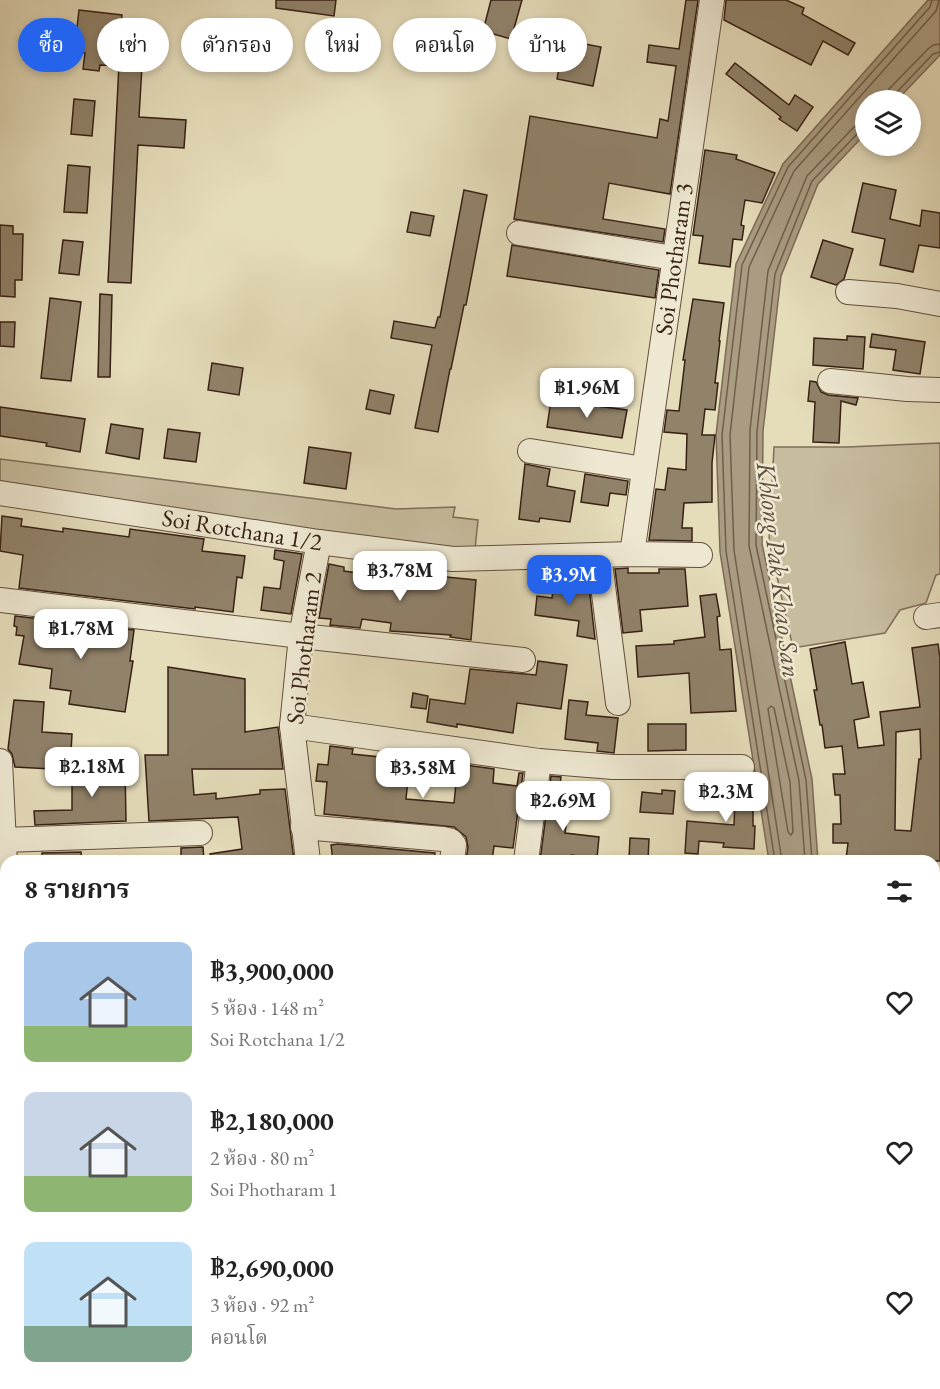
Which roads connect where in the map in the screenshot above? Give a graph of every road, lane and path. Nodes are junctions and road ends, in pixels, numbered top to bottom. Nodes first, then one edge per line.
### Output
1 (712, 0) edge
2 (519, 233) dead end
3 (674, 258) junction
4 (848, 292) dead end
5 (940, 304) edge
6 (830, 381) dead end
7 (940, 390) edge
8 (530, 451) dead end
9 (644, 469) junction
10 (0, 493) edge
11 (319, 542) junction
12 (632, 554) junction
13 (599, 555) junction
14 (700, 555) dead end
15 (0, 600) edge
16 (301, 636) junction
17 (523, 660) dead end
18 (618, 703) dead end
19 (292, 726) junction
20 (0, 761) edge
21 (539, 761) junction
22 (742, 767) dead end
23 (303, 827) junction
24 (200, 833) dead end
25 (4, 840) junction
26 (5, 855) edge
27 (308, 855) edge
28 (453, 855) edge
29 (527, 855) edge

1 - 3 street, Soi Photharam 3
2 - 3 street
3 - 9 street, Soi Photharam 3
4 - 5 street
6 - 7 street
8 - 9 street
9 - 12 street, Soi Photharam 3
10 - 11 street, Soi Rotchana 1/2
11 - 13 street, Soi Rotchana 1/2
11 - 16 street, Soi Photharam 2
12 - 13 street, Soi Rotchana 1/2
12 - 14 street, Soi Rotchana 1/2
13 - 18 street
15 - 16 street
16 - 17 street
16 - 19 street, Soi Photharam 2
19 - 21 street
19 - 23 street, Soi Photharam 2
20 - 25 street
21 - 22 street
21 - 29 street
23 - 27 street, Soi Photharam 2
23 - 28 street
24 - 25 street
25 - 26 street

